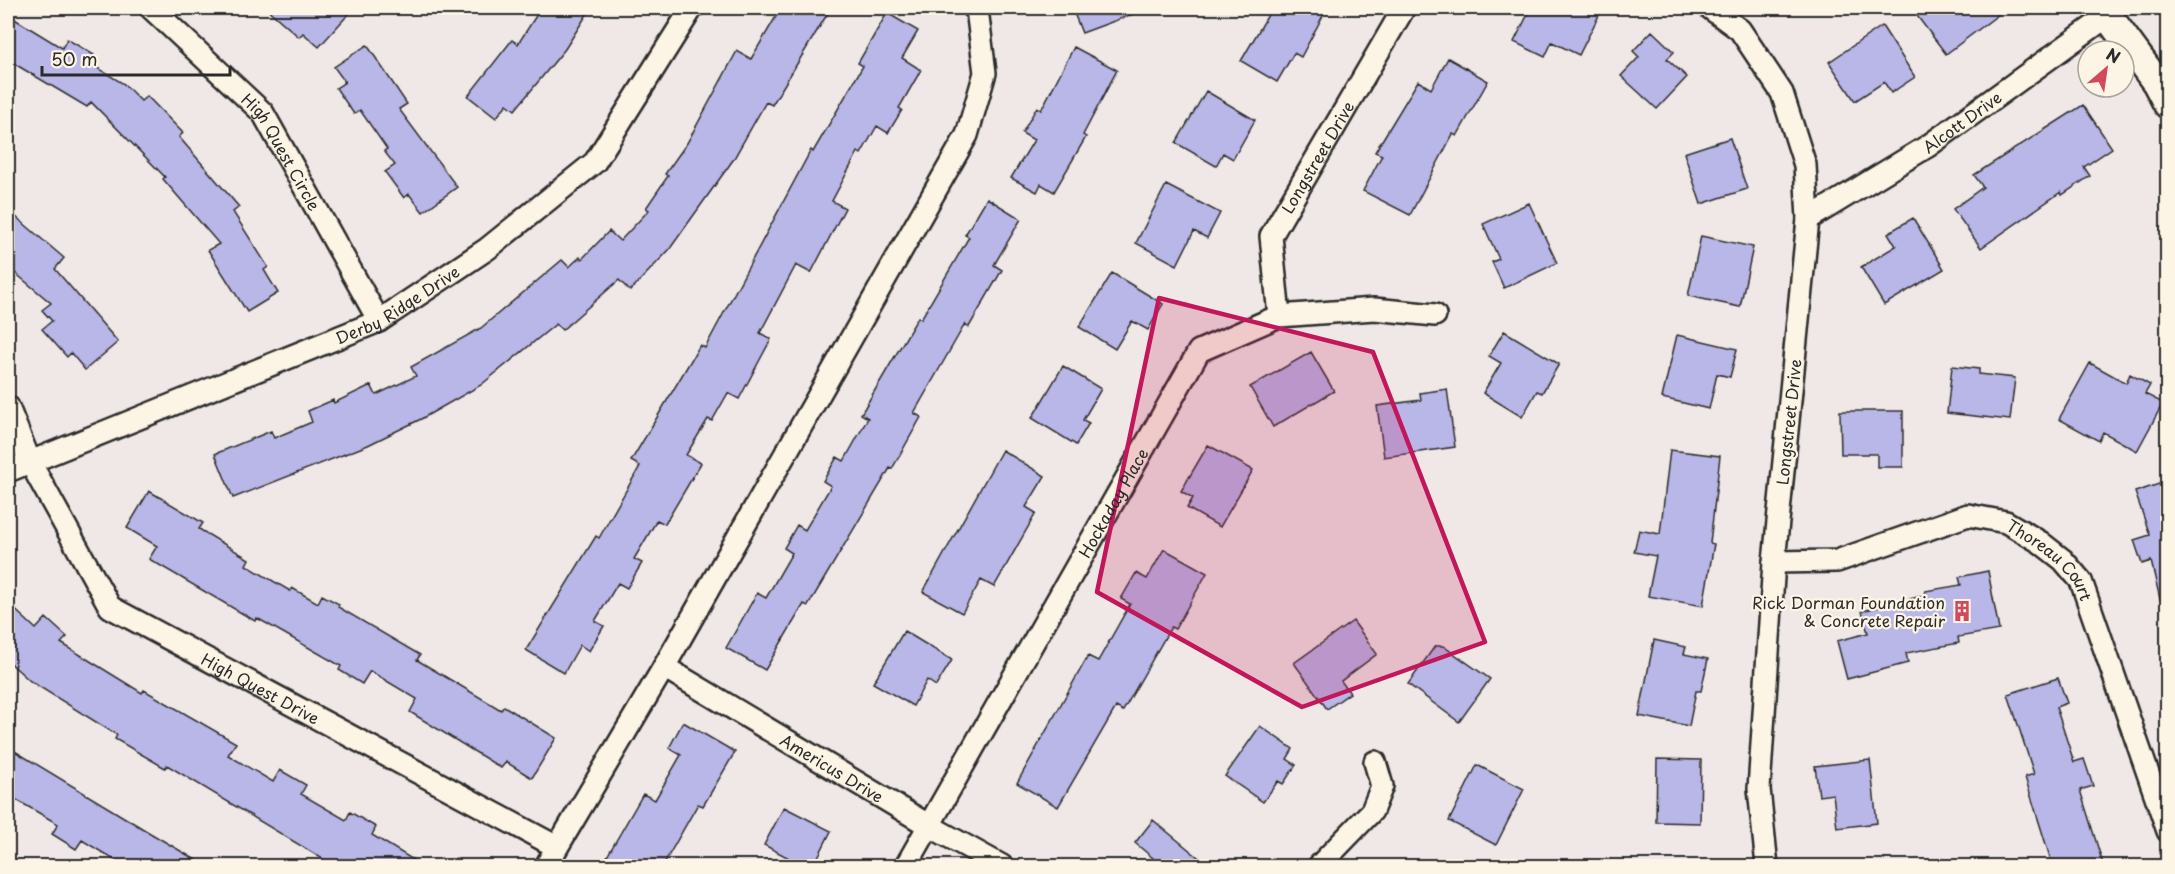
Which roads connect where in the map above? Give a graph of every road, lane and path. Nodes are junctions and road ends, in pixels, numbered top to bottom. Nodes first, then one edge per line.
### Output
1 (152, 8) edge
2 (692, 8) edge
3 (974, 8) edge
4 (1404, 8) edge
5 (1710, 8) edge
6 (2105, 11) edge
7 (2168, 104) edge
8 (1808, 219) junction
9 (1435, 315) dead end
10 (1279, 316) junction
11 (379, 321) junction
12 (8, 407) edge
13 (30, 462) junction
14 (8, 471) edge
15 (1774, 562) junction
16 (664, 667) junction
17 (1375, 762) dead end
18 (928, 825) junction
19 (2168, 831) edge
20 (557, 847) junction
21 (546, 867) edge
22 (906, 867) edge
23 (1002, 867) edge
24 (1319, 867) edge
25 (1767, 867) edge

1 - 11 street, High Quest Circle
2 - 11 street, Derby Ridge Drive
3 - 16 street
4 - 10 street, Longstreet Drive
5 - 8 street, Longstreet Drive
6 - 7 main road
6 - 8 street, Alcott Drive
8 - 15 street, Longstreet Drive
9 - 10 street, Hockaday Place
10 - 18 street, Hockaday Place
11 - 13 street, Derby Ridge Drive
12 - 13 street
13 - 14 street, Derby Ridge Drive
13 - 20 street, High Quest Drive
15 - 19 street, Thoreau Court
15 - 25 street, Longstreet Drive
16 - 18 street, Americus Drive
16 - 20 street
17 - 24 street
18 - 22 street, Hockaday Place
18 - 23 street, Americus Drive
20 - 21 street

